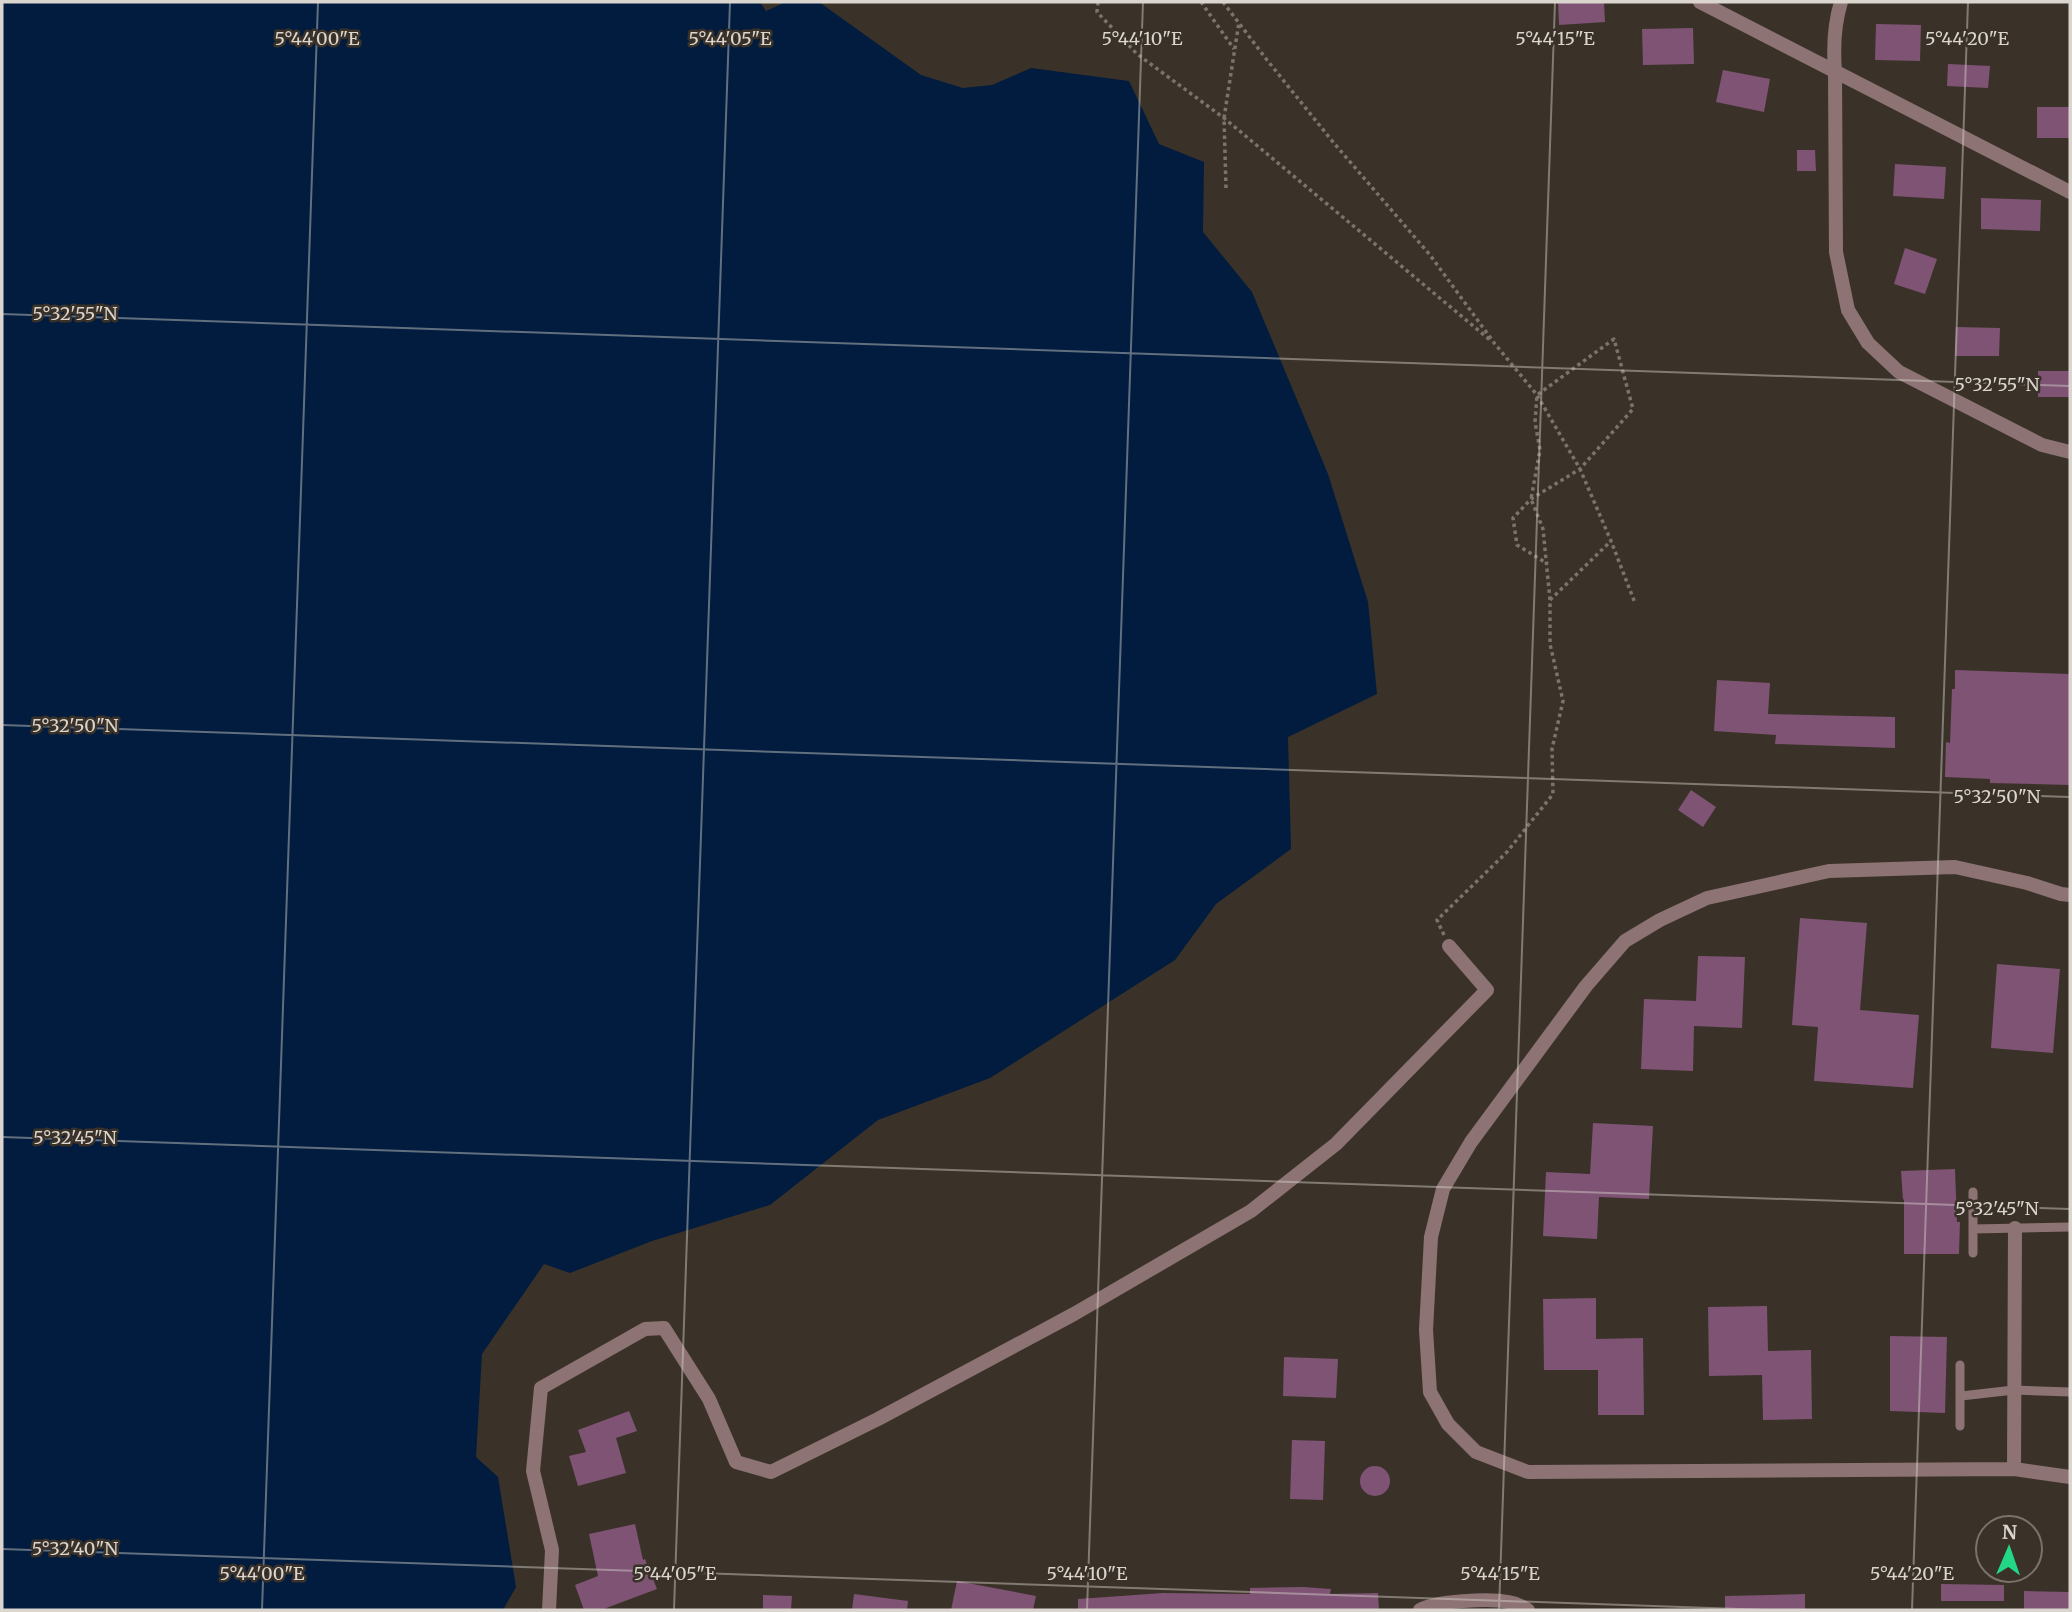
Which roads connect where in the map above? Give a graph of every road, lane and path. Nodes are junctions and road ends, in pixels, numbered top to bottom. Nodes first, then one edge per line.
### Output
1 (1098, 2) edge
2 (1201, 2) edge
3 (1223, 2) edge
4 (1700, 2) edge
5 (1841, 2) edge
6 (1239, 22) junction
7 (1234, 50) junction
8 (1835, 71) junction
9 (1224, 118) junction
10 (1226, 188) dead end
11 (2070, 192) edge
12 (1495, 344) junction
13 (1537, 395) junction
14 (2070, 452) edge
15 (1580, 468) junction
16 (1531, 499) junction
17 (1611, 541) junction
18 (1548, 564) junction
19 (1550, 600) junction
20 (1635, 603) dead end
21 (2070, 895) edge
22 (1449, 946) joint
23 (1973, 1192) dead end
24 (2070, 1227) edge
25 (2015, 1228) junction
26 (1973, 1229) junction
27 (1973, 1253) dead end
28 (1960, 1365) dead end
29 (2014, 1390) junction
30 (2070, 1392) edge
31 (1961, 1396) junction
32 (1960, 1426) dead end
33 (2014, 1469) junction
34 (2070, 1477) edge
35 (549, 1610) edge
36 (1420, 1610) edge
37 (1528, 1610) edge

1 - 9 path
2 - 7 path
3 - 6 path
4 - 8 street
5 - 8 street
6 - 7 path
6 - 12 path
7 - 9 path
8 - 11 street
8 - 14 street
9 - 10 path
9 - 12 path
12 - 13 path
13 - 15 path
13 - 15 path
13 - 16 path
15 - 16 path
15 - 17 path
16 - 18 path
16 - 18 path
17 - 19 path
17 - 20 path
18 - 19 path
19 - 22 path
21 - 33 street
22 - 35 street
23 - 26 lane
24 - 25 lane
25 - 26 lane
25 - 29 street
26 - 27 lane
28 - 31 lane
29 - 30 lane
29 - 31 lane
29 - 33 street
31 - 32 lane
33 - 34 street
36 - 37 street

